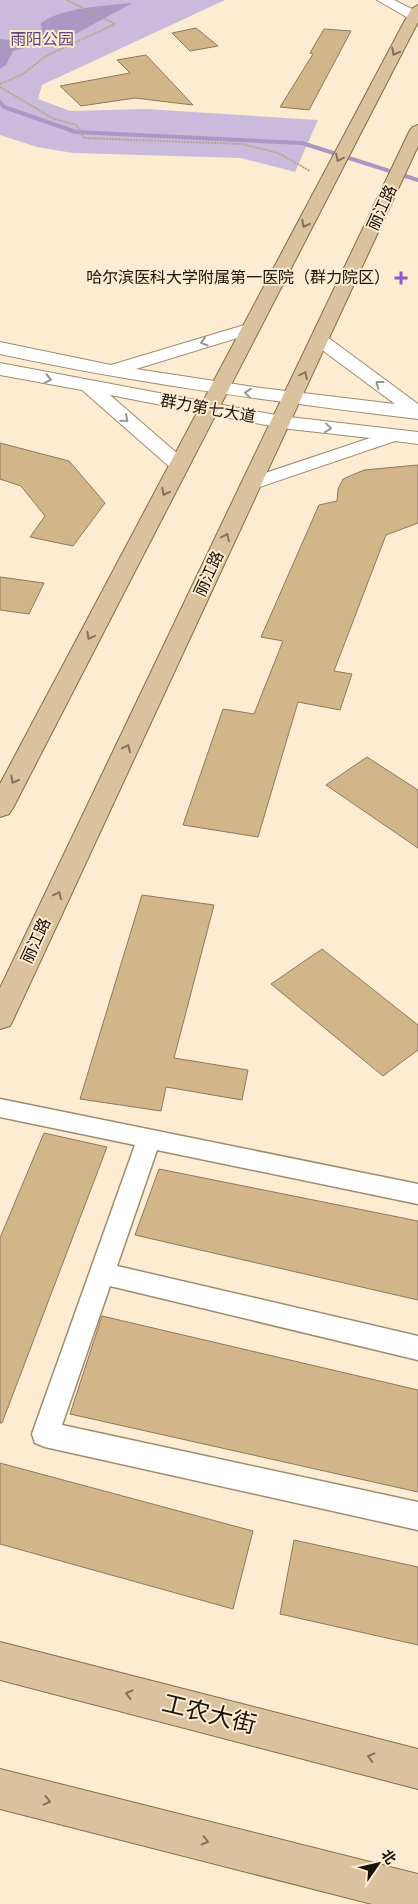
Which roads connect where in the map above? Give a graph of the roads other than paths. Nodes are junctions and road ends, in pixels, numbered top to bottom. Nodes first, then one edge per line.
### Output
1 (384, 0) edge
2 (416, 12) edge
3 (418, 130) edge
4 (251, 328) junction
5 (320, 340) junction
6 (0, 348) edge
7 (0, 369) edge
8 (113, 370) junction
9 (88, 387) junction
10 (220, 389) junction
11 (293, 398) junction
12 (208, 410) junction
13 (418, 413) edge
14 (281, 422) junction
15 (396, 436) junction
16 (418, 438) edge
17 (179, 465) junction
18 (251, 484) junction
19 (0, 808) edge
20 (0, 1018) edge
21 (0, 1108) edge
22 (149, 1138) junction
23 (418, 1194) edge
24 (102, 1273) junction
25 (418, 1348) edge
26 (418, 1516) edge
27 (0, 1661) edge
28 (418, 1769) edge
29 (0, 1789) edge
30 (418, 1895) edge

1 - 2 main road
2 -> 4 main road
3 - 5 main road, 丽江路
4 -> 8 main road
4 - 10 main road
11 -> 5 main road, 丽江路
13 -> 5 main road
6 - 8 main road, 群力第七大道
7 -> 9 main road, 群力第七大道
8 - 10 main road, 群力第七大道
9 - 12 main road, 群力第七大道
9 -> 17 main road
11 -> 10 main road, 群力第七大道
10 - 12 main road
11 - 13 main road, 群力第七大道
11 - 14 main road, 丽江路
12 - 14 main road, 群力第七大道
12 - 17 main road
14 -> 15 main road, 群力第七大道
14 - 18 main road, 丽江路
15 - 16 main road, 群力第七大道
15 - 18 main road
17 -> 19 main road
20 -> 18 main road, 丽江路
21 - 22 street
22 - 23 street
22 - 24 street
24 - 25 street
24 - 26 street
28 -> 27 main road, 工农大街
29 -> 30 main road

